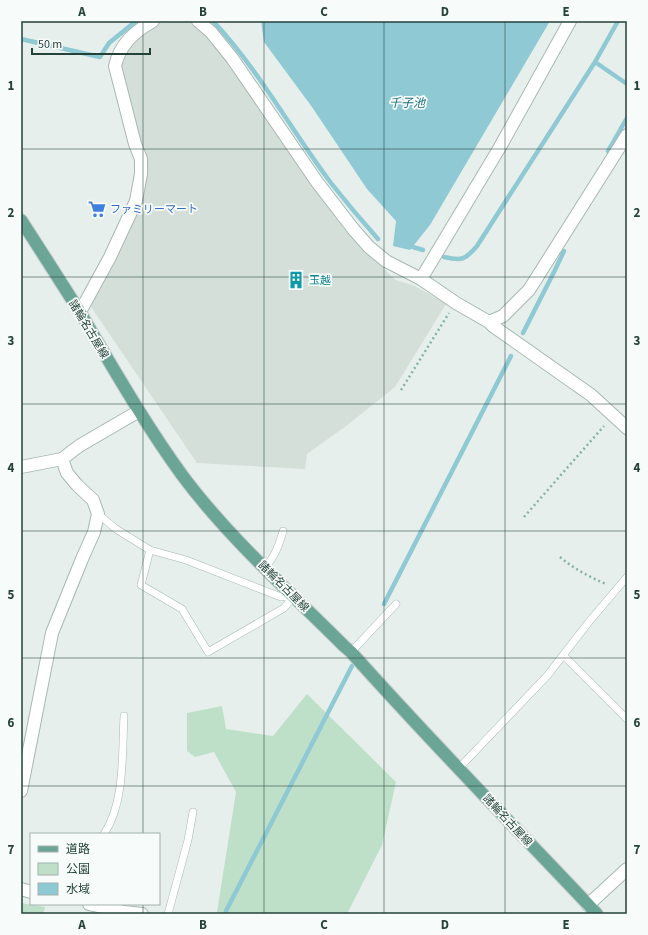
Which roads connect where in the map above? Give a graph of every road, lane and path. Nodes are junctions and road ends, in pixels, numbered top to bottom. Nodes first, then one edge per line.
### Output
1 (153, 21) edge
2 (198, 21) edge
3 (570, 21) edge
4 (626, 141) edge
5 (21, 220) edge
6 (421, 280) junction
7 (456, 303) junction
8 (80, 312) junction
9 (489, 322) junction
10 (400, 390) dead end
11 (139, 411) junction
12 (612, 416) junction
13 (627, 428) edge
14 (62, 458) junction
15 (21, 467) edge
16 (98, 514) junction
17 (524, 517) dead end
18 (283, 531) dead end
19 (150, 550) junction
20 (560, 557) dead end
21 (265, 567) junction
22 (627, 577) edge
23 (617, 589) junction
24 (294, 596) junction
25 (396, 604) dead end
26 (351, 652) junction
27 (564, 656) junction
28 (124, 716) dead end
29 (627, 720) edge
30 (459, 768) junction
31 (21, 791) edge
32 (193, 812) dead end
33 (105, 833) edge
34 (627, 870) edge
35 (93, 905) edge
36 (588, 905) junction
37 (142, 914) edge
38 (168, 914) edge
39 (597, 914) edge

1 - 8 street
2 - 6 street
3 - 6 street
4 - 9 street
5 - 8 main road, 諸輪名古屋線
6 - 7 street
7 - 9 street
7 - 10 path
8 - 11 main road, 諸輪名古屋線
9 - 12 street
11 - 14 street
11 - 21 main road, 諸輪名古屋線
12 - 13 street
12 - 17 path
14 - 15 street
14 - 16 street
16 - 19 lane
16 - 31 street
18 - 21 lane
19 - 24 lane
19 - 24 lane
20 - 23 path
21 - 24 main road, 諸輪名古屋線
22 - 23 lane
23 - 27 lane
24 - 26 main road, 諸輪名古屋線
25 - 26 lane
26 - 30 main road, 諸輪名古屋線
27 - 29 lane
27 - 30 lane
28 - 33 lane
30 - 36 main road, 諸輪名古屋線
32 - 38 lane
34 - 36 street
35 - 37 street
36 - 39 main road, 諸輪名古屋線

